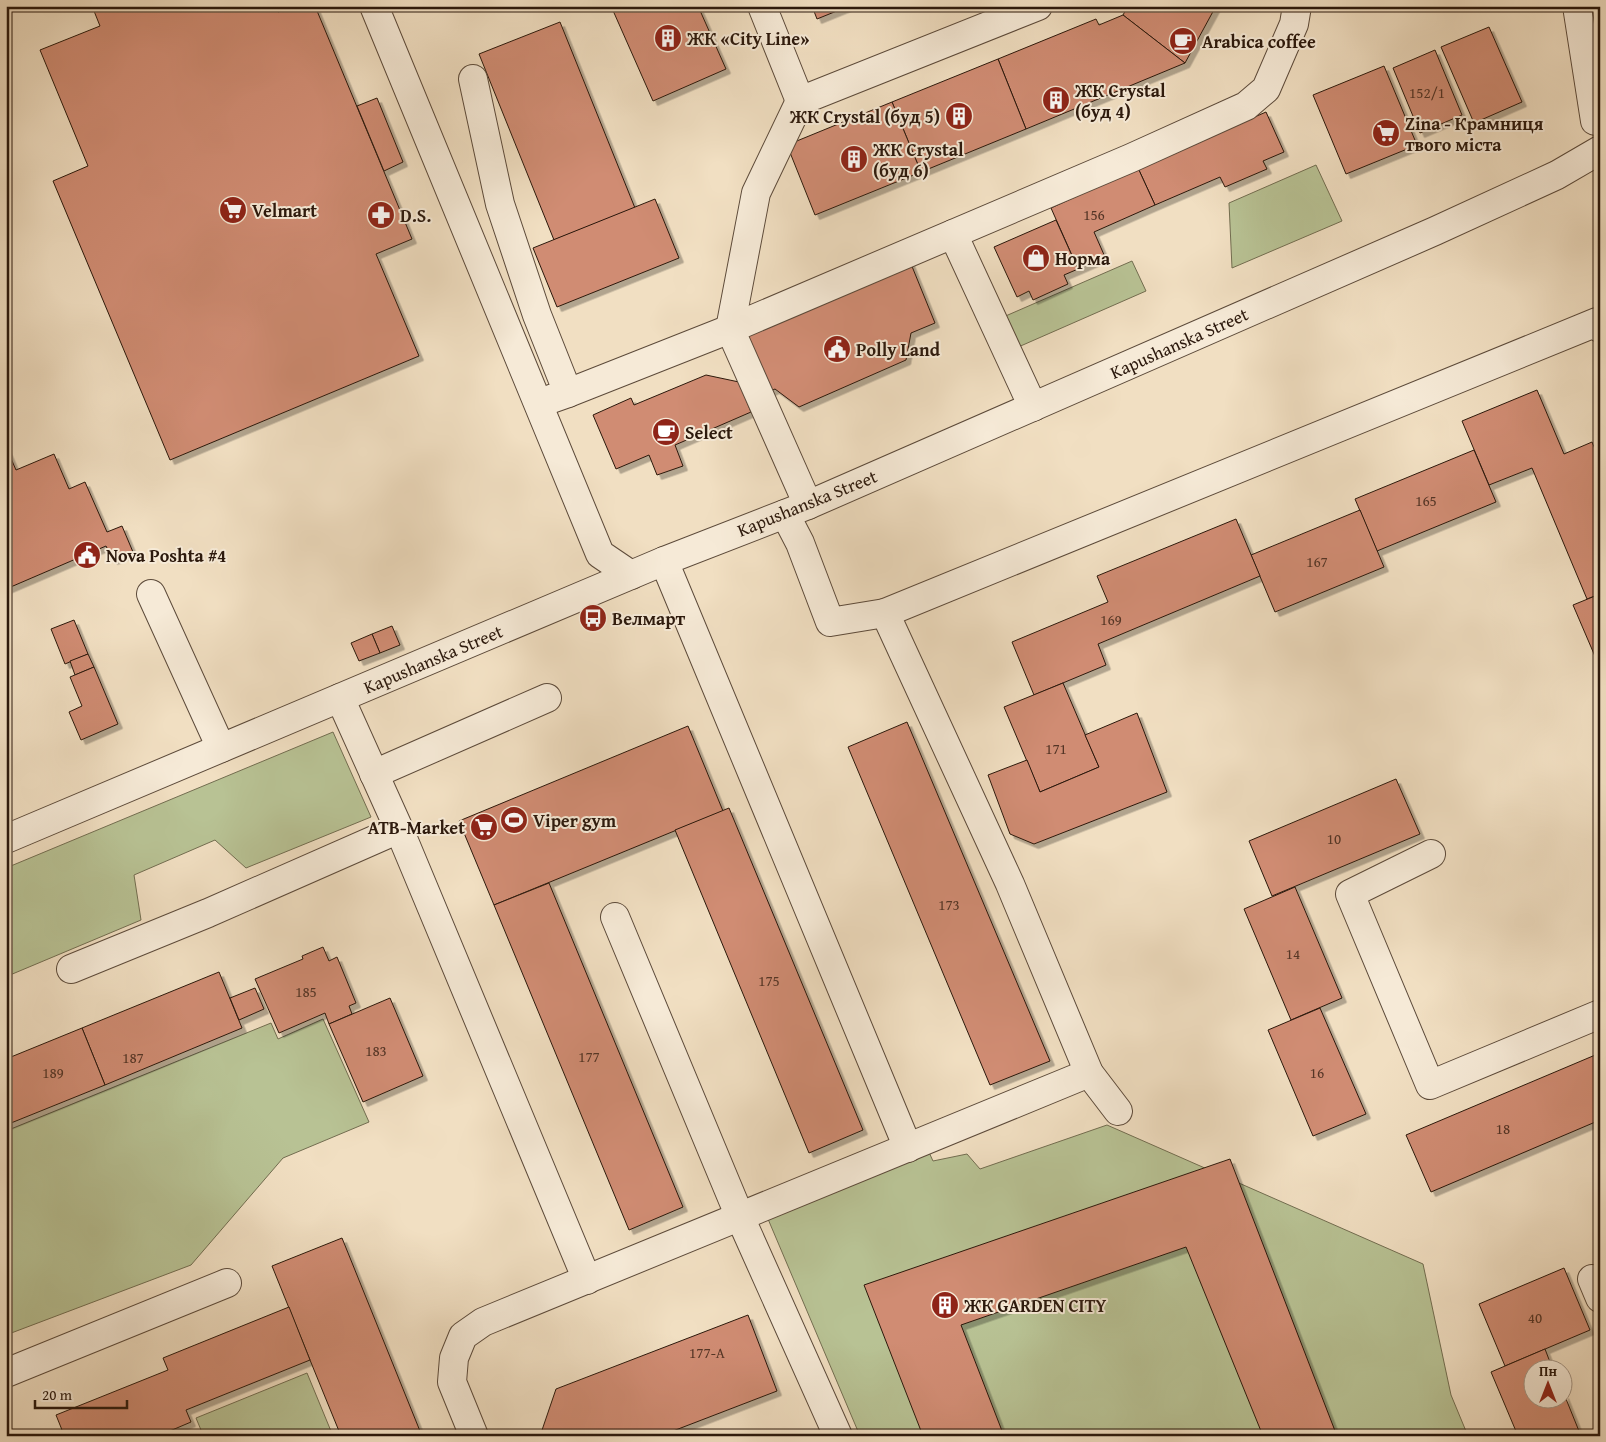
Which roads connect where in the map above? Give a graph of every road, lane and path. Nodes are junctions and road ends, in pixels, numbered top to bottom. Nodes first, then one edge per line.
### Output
1 (374, 6) edge
2 (762, 6) edge
3 (1038, 6) edge
4 (1297, 6) edge
5 (1579, 6) edge
6 (1600, 30) edge
7 (473, 79) dead end
8 (800, 101) junction
9 (1598, 123) edge
10 (1600, 150) edge
11 (953, 234) junction
12 (1600, 328) edge
13 (730, 329) junction
14 (568, 393) junction
15 (539, 402) junction
16 (1033, 407) junction
17 (796, 509) junction
18 (664, 561) junction
19 (631, 575) junction
20 (151, 594) dead end
21 (885, 613) junction
22 (340, 698) junction
23 (547, 698) dead end
24 (221, 748) junction
25 (374, 774) junction
26 (399, 829) junction
27 (6, 839) edge
28 (1431, 854) dead end
29 (615, 917) dead end
30 (70, 968) dead end
31 (1600, 1014) edge
32 (1089, 1073) junction
33 (1118, 1111) dead end
34 (908, 1148) junction
35 (740, 1217) junction
36 (587, 1280) junction
37 (227, 1283) dead end
38 (6, 1372) edge
39 (474, 1436) edge
40 (838, 1436) edge

1 - 15 street
2 - 8 street
3 - 8 street
4 - 11 street
5 - 6 street
5 - 9 street
7 - 14 street
8 - 13 street
10 - 16 street, Kapushanska Street
11 - 13 street
11 - 16 street
12 - 21 street
13 - 14 street
13 - 17 street
14 - 15 street
15 - 19 street
16 - 17 street, Kapushanska Street
17 - 18 street, Kapushanska Street
17 - 21 street
18 - 19 street, Kapushanska Street
18 - 34 street
19 - 22 street, Kapushanska Street
20 - 24 street
21 - 32 street
22 - 24 street, Kapushanska Street
22 - 25 street
23 - 25 street
24 - 27 street, Kapushanska Street
25 - 26 street
26 - 30 street
26 - 36 street
28 - 31 street
29 - 35 street
32 - 33 street
32 - 34 street
34 - 35 street
35 - 36 street
35 - 40 street
36 - 39 street
37 - 38 street

